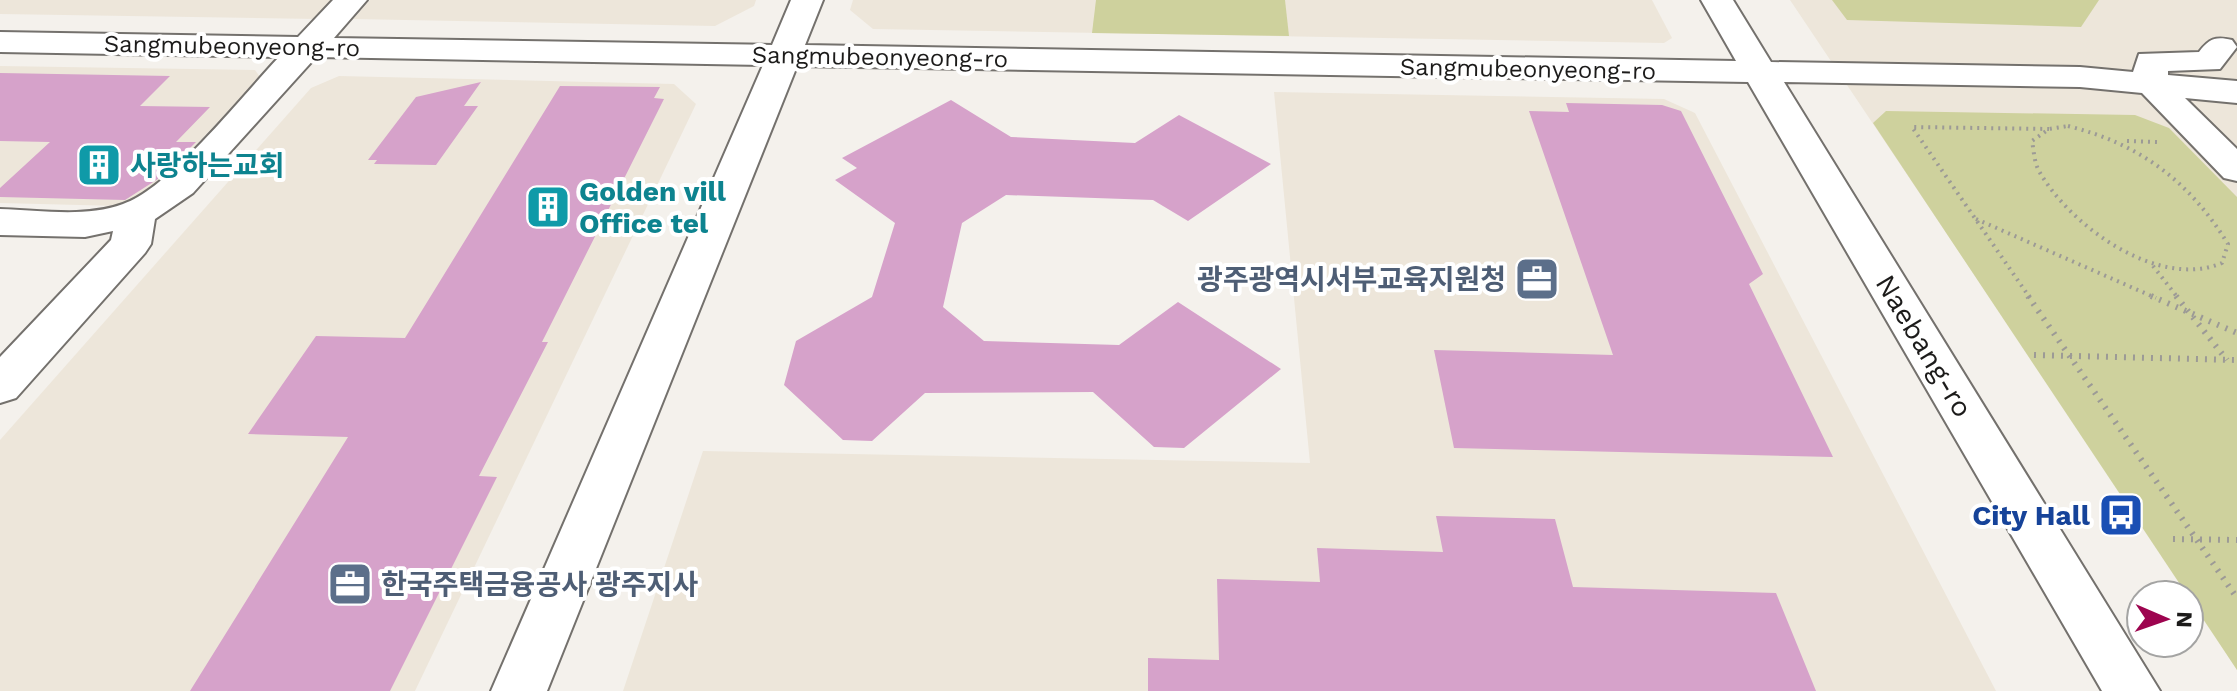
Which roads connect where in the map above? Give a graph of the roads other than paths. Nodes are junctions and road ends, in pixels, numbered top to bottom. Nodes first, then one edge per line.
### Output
1 (351, 0) edge
2 (807, 0) edge
3 (1717, 0) edge
4 (0, 42) edge
5 (2220, 47) dead end
6 (306, 48) junction
7 (785, 55) junction
8 (1760, 73) junction
9 (2237, 78) edge
10 (2150, 82) junction
11 (2237, 92) edge
12 (2237, 110) edge
13 (2237, 170) edge
14 (136, 214) junction
15 (0, 222) edge
16 (0, 386) edge
17 (519, 691) edge
18 (2132, 691) edge

1 - 6 street
2 - 7 street
3 - 8 street, Naebang-ro
4 - 6 street, Sangmubeonyeong-ro
5 - 10 street
6 - 7 street, Sangmubeonyeong-ro
6 - 14 street
7 - 8 street, Sangmubeonyeong-ro
7 - 17 street
8 - 10 street, Sangmubeonyeong-ro
8 - 18 street, Naebang-ro
9 - 10 street
10 - 11 street
10 - 12 street
10 - 13 street
14 - 15 street
14 - 16 street

